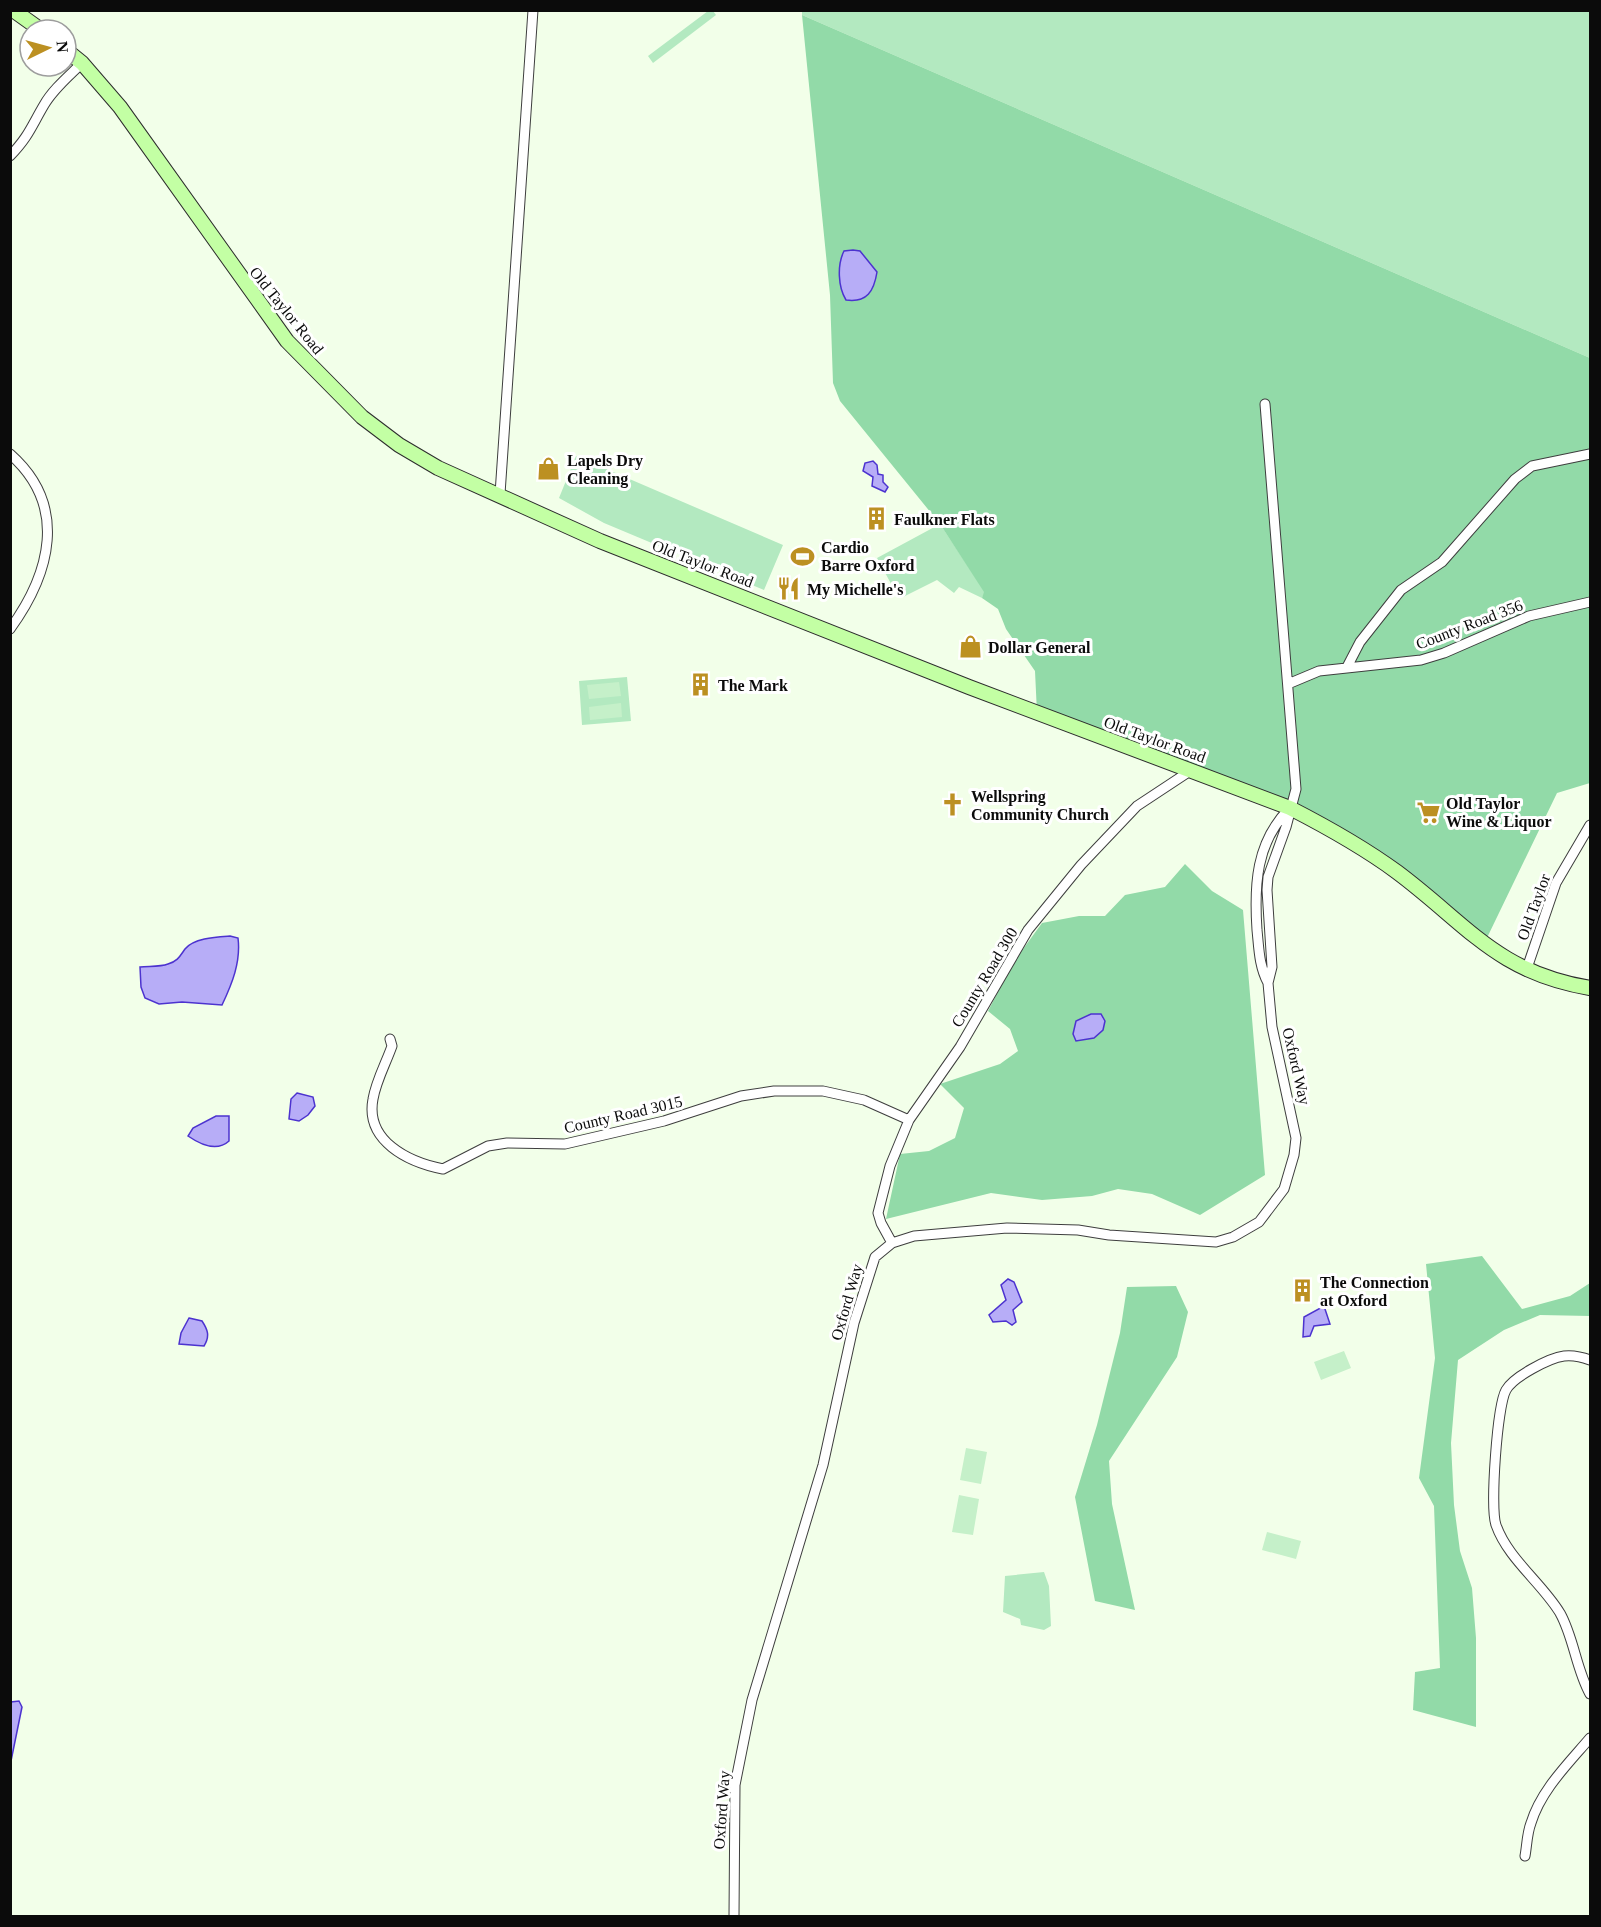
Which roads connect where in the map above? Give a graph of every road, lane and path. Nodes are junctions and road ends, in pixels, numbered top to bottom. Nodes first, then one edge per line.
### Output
1 (533, 10) edge
2 (78, 60) edge
3 (82, 63) junction
4 (10, 156) edge
5 (1265, 404) dead end
6 (10, 454) edge
7 (1590, 454) edge
8 (500, 494) junction
9 (1590, 602) edge
10 (10, 629) edge
11 (1347, 667) junction
12 (1288, 684) junction
13 (1190, 771) junction
14 (1290, 808) junction
15 (1590, 825) edge
16 (1526, 971) junction
17 (1590, 988) edge
18 (390, 1039) dead end
19 (909, 1120) junction
20 (892, 1243) junction
21 (1590, 1360) edge
22 (1590, 1694) edge
23 (1590, 1738) edge
24 (1525, 1856) dead end
25 (734, 1917) edge

1 - 8 street
2 - 3 street, Old Taylor Road
3 - 4 street
3 - 8 street, Old Taylor Road
5 - 12 street
6 - 10 street
7 - 11 street
8 - 13 street, Old Taylor Road
9 - 11 street, County Road 356
11 - 12 street, County Road 356
12 - 14 street
13 - 14 street, Old Taylor Road
13 - 19 street, County Road 300
14 - 16 street, Old Taylor Road
14 - 20 street, Oxford Way
15 - 16 street, Old Taylor
16 - 17 street, Old Taylor Road
18 - 19 street, County Road 3015
19 - 20 street, County Road 300
20 - 25 street, Oxford Way
21 - 22 street
23 - 24 street

